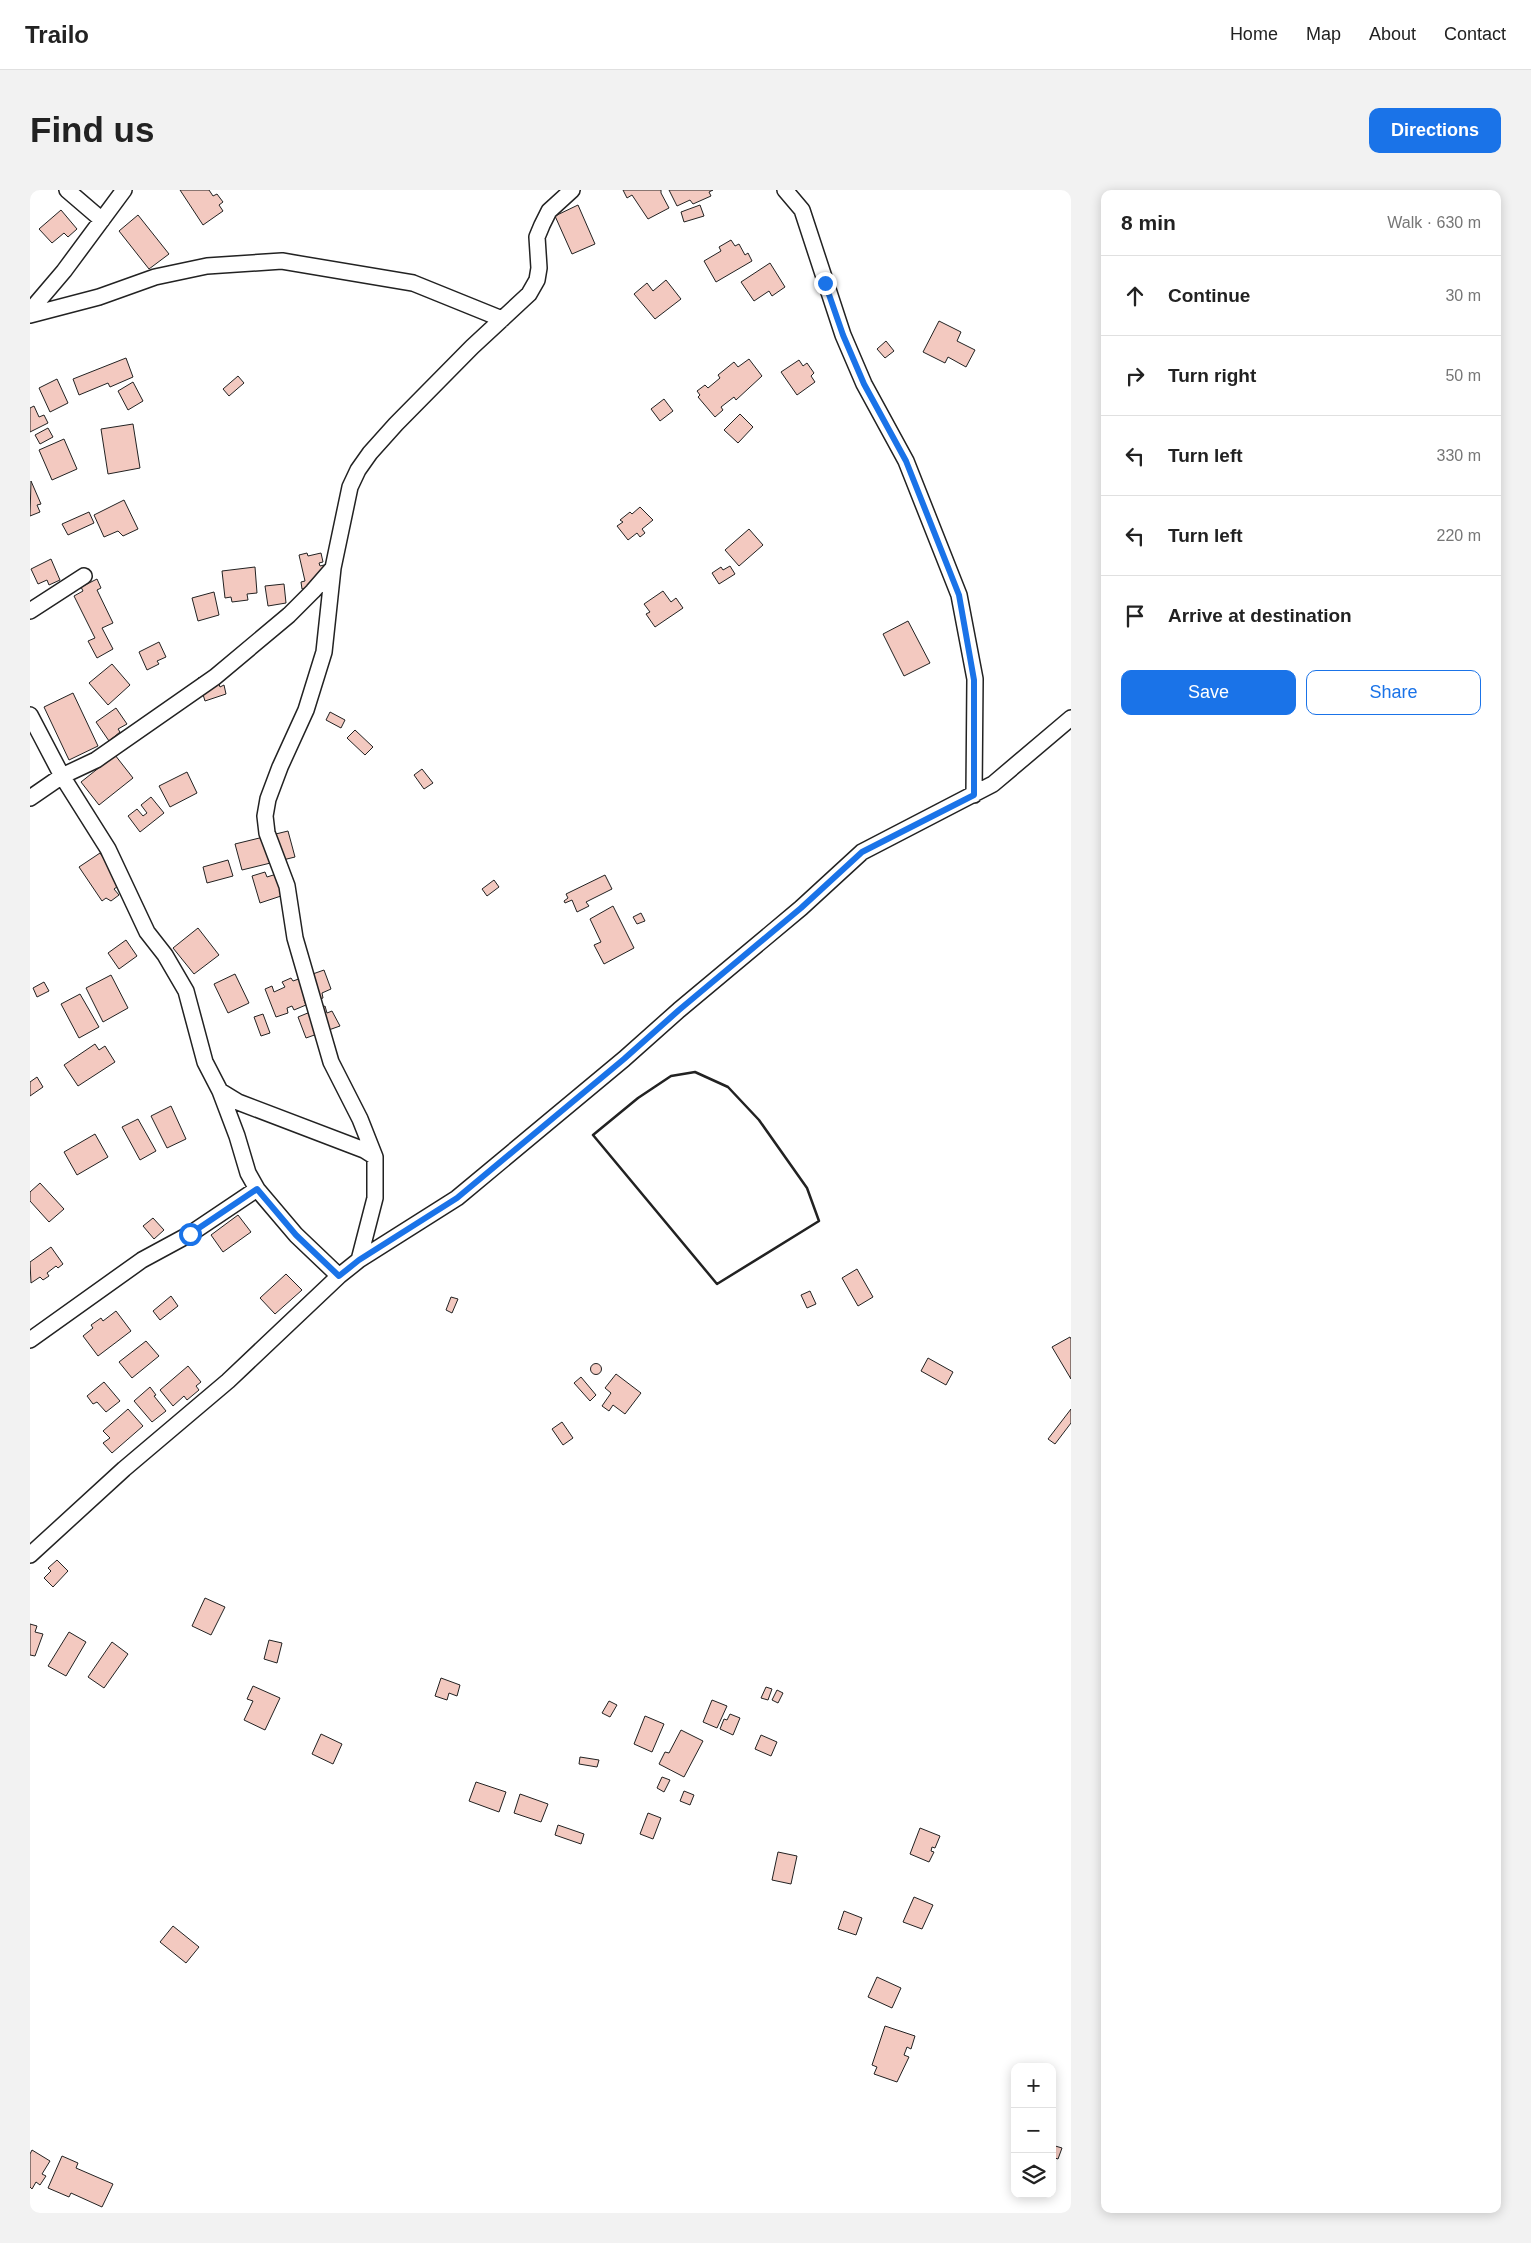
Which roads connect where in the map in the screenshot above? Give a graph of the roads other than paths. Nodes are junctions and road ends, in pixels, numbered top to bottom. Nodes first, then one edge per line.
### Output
1 (67, 190) edge
2 (124, 190) edge
3 (572, 190) edge
4 (785, 190) edge
5 (102, 220) junction
6 (30, 311) edge
7 (30, 315) edge
8 (502, 319) junction
9 (333, 568) junction
10 (84, 576) dead end
11 (30, 611) edge
12 (30, 715) edge
13 (1071, 718) edge
14 (62, 776) junction
15 (974, 795) junction
16 (30, 798) edge
17 (220, 1091) junction
18 (375, 1157) junction
19 (257, 1189) junction
20 (359, 1260) junction
21 (339, 1276) junction
22 (30, 1340) edge
23 (30, 1555) edge

1 - 5 street
2 - 5 street
3 - 8 street
4 - 15 street
5 - 6 street
7 - 8 street
8 - 9 street
9 - 14 street
9 - 18 street
10 - 11 street
12 - 14 street
13 - 15 street
14 - 16 street
14 - 17 street
15 - 20 street
17 - 18 street
17 - 19 street
18 - 20 street
19 - 21 street
19 - 22 street
20 - 21 street
21 - 23 street

